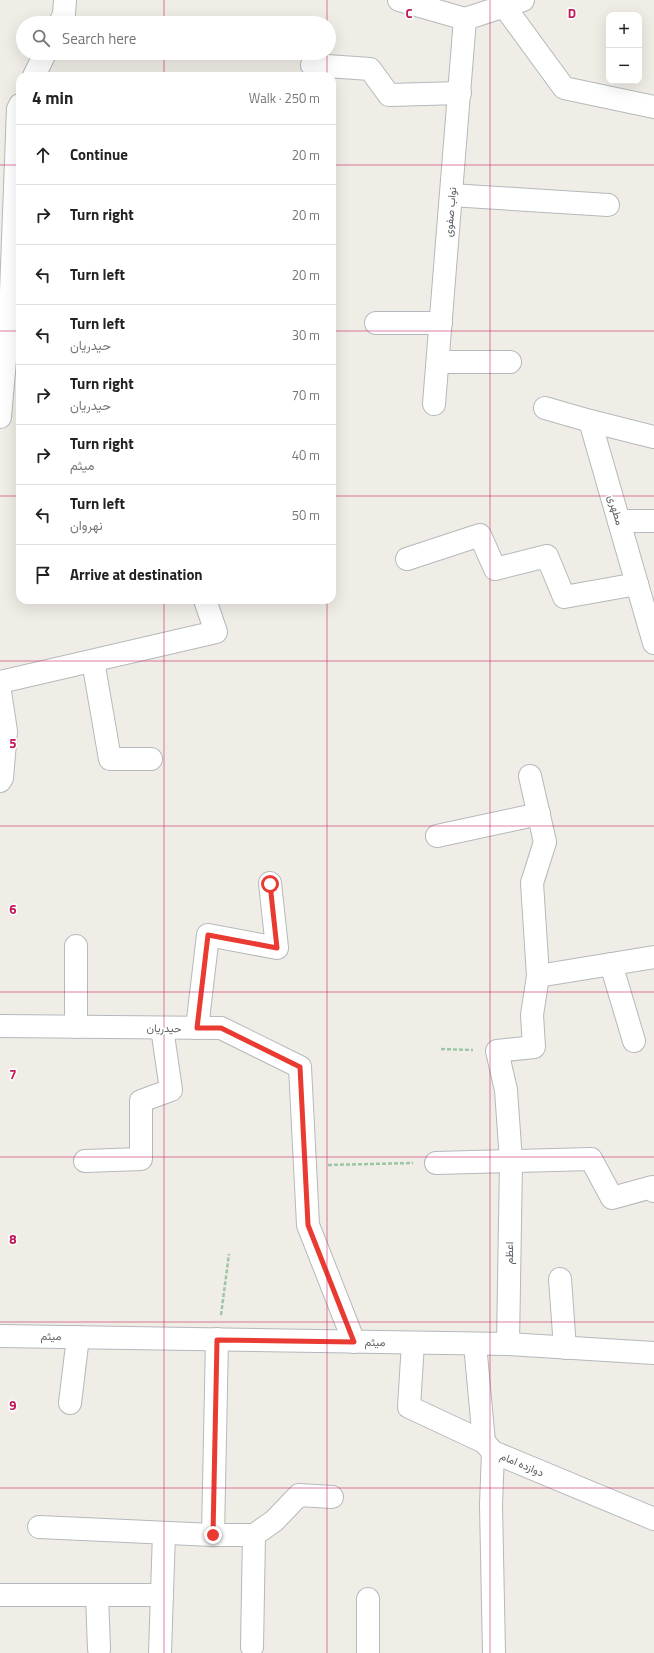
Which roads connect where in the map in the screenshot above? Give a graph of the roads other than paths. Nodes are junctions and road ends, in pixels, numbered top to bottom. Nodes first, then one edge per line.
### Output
1 (65, 0) edge
2 (399, 0) edge
3 (514, 3) edge
4 (63, 16) edge
5 (466, 19) junction
6 (42, 60) edge
7 (312, 65) dead end
8 (36, 72) edge
9 (460, 93) junction
10 (654, 107) edge
11 (451, 195) junction
12 (608, 205) dead end
13 (16, 255) edge
14 (15, 294) edge
15 (376, 323) dead end
16 (441, 323) junction
17 (438, 362) junction
18 (510, 362) dead end
19 (8, 376) edge
20 (434, 404) dead end
21 (545, 408) dead end
22 (0, 417) edge
23 (590, 422) junction
24 (654, 437) edge
25 (619, 521) junction
26 (654, 522) edge
27 (407, 558) dead end
28 (637, 584) junction
29 (207, 604) edge
30 (654, 643) edge
31 (93, 661) junction
32 (0, 682) edge
33 (0, 692) edge
34 (151, 759) dead end
35 (530, 776) dead end
36 (0, 781) edge
37 (539, 814) junction
38 (437, 836) dead end
39 (270, 884) dead end
40 (76, 946) dead end
41 (654, 957) edge
42 (611, 964) junction
43 (538, 976) junction
44 (0, 1026) edge
45 (76, 1027) junction
46 (162, 1028) junction
47 (197, 1028) junction
48 (634, 1041) dead end
49 (85, 1161) dead end
50 (511, 1161) junction
51 (436, 1163) road end
52 (654, 1191) edge
53 (560, 1279) dead end
54 (0, 1336) edge
55 (78, 1337) junction
56 (217, 1340) junction
57 (354, 1342) junction
58 (413, 1343) junction
59 (475, 1344) junction
60 (508, 1344) junction
61 (565, 1348) junction
62 (654, 1353) edge
63 (70, 1403) dead end
64 (488, 1447) junction
65 (332, 1497) dead end
66 (654, 1520) edge
67 (39, 1527) dead end
68 (164, 1533) junction
69 (213, 1535) junction
70 (254, 1535) junction
71 (0, 1595) edge
72 (97, 1595) junction
73 (162, 1595) junction
74 (368, 1599) dead end
75 (252, 1647) dead end
76 (99, 1649) dead end
77 (160, 1653) edge
78 (368, 1653) edge
79 (494, 1653) edge

1 - 4 street
2 - 5 street
3 - 5 street
3 - 10 street
5 - 9 street, نواب صفوی
6 - 8 street
7 - 9 street
9 - 11 street, نواب صفوی
11 - 12 street
11 - 16 street, نواب صفوی
13 - 14 street
14 - 19 street
15 - 16 street
16 - 17 street, نواب صفوی
17 - 18 street
17 - 20 street, نواب صفوی
19 - 22 street
21 - 23 street
23 - 24 street
23 - 25 street, مطهری
25 - 26 street
25 - 28 street, مطهری
27 - 28 street
28 - 30 street, مطهری
29 - 31 street
31 - 32 street
31 - 34 street
33 - 36 street
35 - 37 street
37 - 38 street
37 - 43 street
39 - 47 street
40 - 45 street
41 - 42 street
42 - 43 street
42 - 48 street
43 - 50 street, اعظم
44 - 45 street, حیدریان
45 - 46 street, حیدریان
46 - 47 street, حیدریان
46 - 49 street
47 - 57 street, حیدریان
50 - 51 street
50 - 52 street
50 - 60 street, اعظم
53 - 61 street
54 - 55 street, میثم
55 - 56 street, میثم
55 - 63 street
56 - 57 street, میثم
56 - 69 street
57 - 58 street, میثم
58 - 59 street, میثم
58 - 64 street, دوازده امام
59 - 60 street, میثم
59 - 64 street
60 - 61 street, میثم
61 - 62 street, میثم
64 - 66 street, دوازده امام
64 - 79 street
65 - 70 street
67 - 68 street
68 - 69 street
68 - 73 street
69 - 70 street
70 - 75 street
71 - 72 street
72 - 73 street
72 - 76 street
73 - 77 street
74 - 78 street

